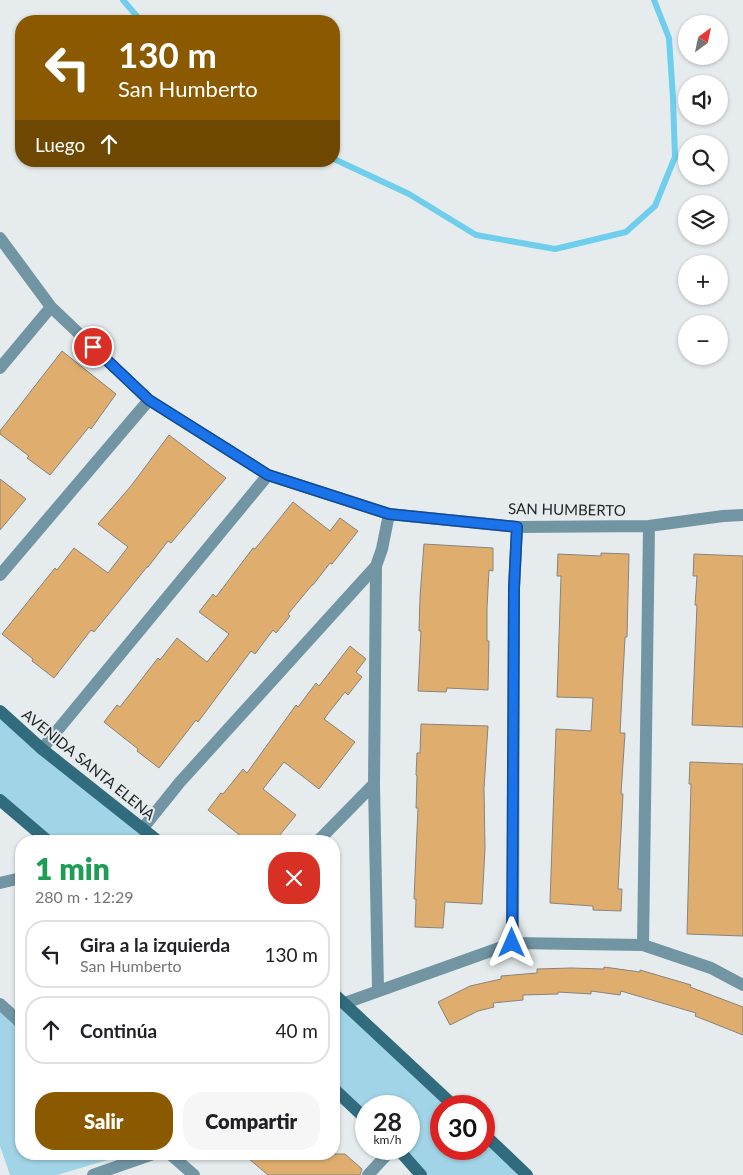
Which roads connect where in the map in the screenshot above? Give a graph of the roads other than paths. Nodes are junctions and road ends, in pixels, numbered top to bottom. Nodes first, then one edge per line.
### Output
1 (0, 238) edge
2 (50, 307) junction
3 (0, 368) edge
4 (149, 400) junction
5 (268, 475) junction
6 (389, 514) junction
7 (743, 515) edge
8 (649, 526) junction
9 (517, 527) junction
10 (376, 566) junction
11 (0, 575) edge
12 (0, 711) edge
13 (42, 749) junction
14 (374, 784) junction
15 (0, 800) edge
16 (143, 828) junction
17 (41, 835) edge
18 (151, 835) edge
19 (324, 835) edge
20 (15, 879) edge
21 (0, 883) edge
22 (512, 943) junction
23 (642, 945) junction
24 (743, 985) edge
25 (378, 990) junction
26 (340, 999) edge
27 (345, 1003) junction
28 (0, 1004) edge
29 (15, 1017) edge
30 (340, 1095) edge
31 (442, 1095) edge
32 (355, 1109) edge
33 (495, 1144) edge
34 (136, 1160) edge
35 (177, 1160) edge
36 (382, 1160) edge
37 (408, 1160) edge
38 (92, 1175) edge
39 (194, 1175) edge
40 (368, 1175) edge
41 (421, 1175) edge
42 (527, 1175) edge

1 - 2 street, SAN HUMBERTO
2 - 3 street
2 - 4 street, SAN HUMBERTO
4 - 5 street, SAN HUMBERTO
4 - 11 street
5 - 6 street, SAN HUMBERTO
5 - 13 street
6 - 9 street, SAN HUMBERTO
6 - 10 street
7 - 8 street, SAN HUMBERTO
8 - 9 street, SAN HUMBERTO
8 - 23 street
9 - 22 street
10 - 14 street
10 - 16 street
12 - 13 street, AVENIDA SANTA ELENA
13 - 16 street, AVENIDA SANTA ELENA
14 - 19 street
14 - 25 street
15 - 17 street
16 - 18 street, AVENIDA SANTA ELENA
20 - 21 street
22 - 23 street
22 - 25 street
23 - 24 street
25 - 27 street
26 - 27 street
27 - 31 street
28 - 29 street
30 - 32 street
33 - 42 street
34 - 38 street
35 - 39 street
36 - 40 street
37 - 41 street

